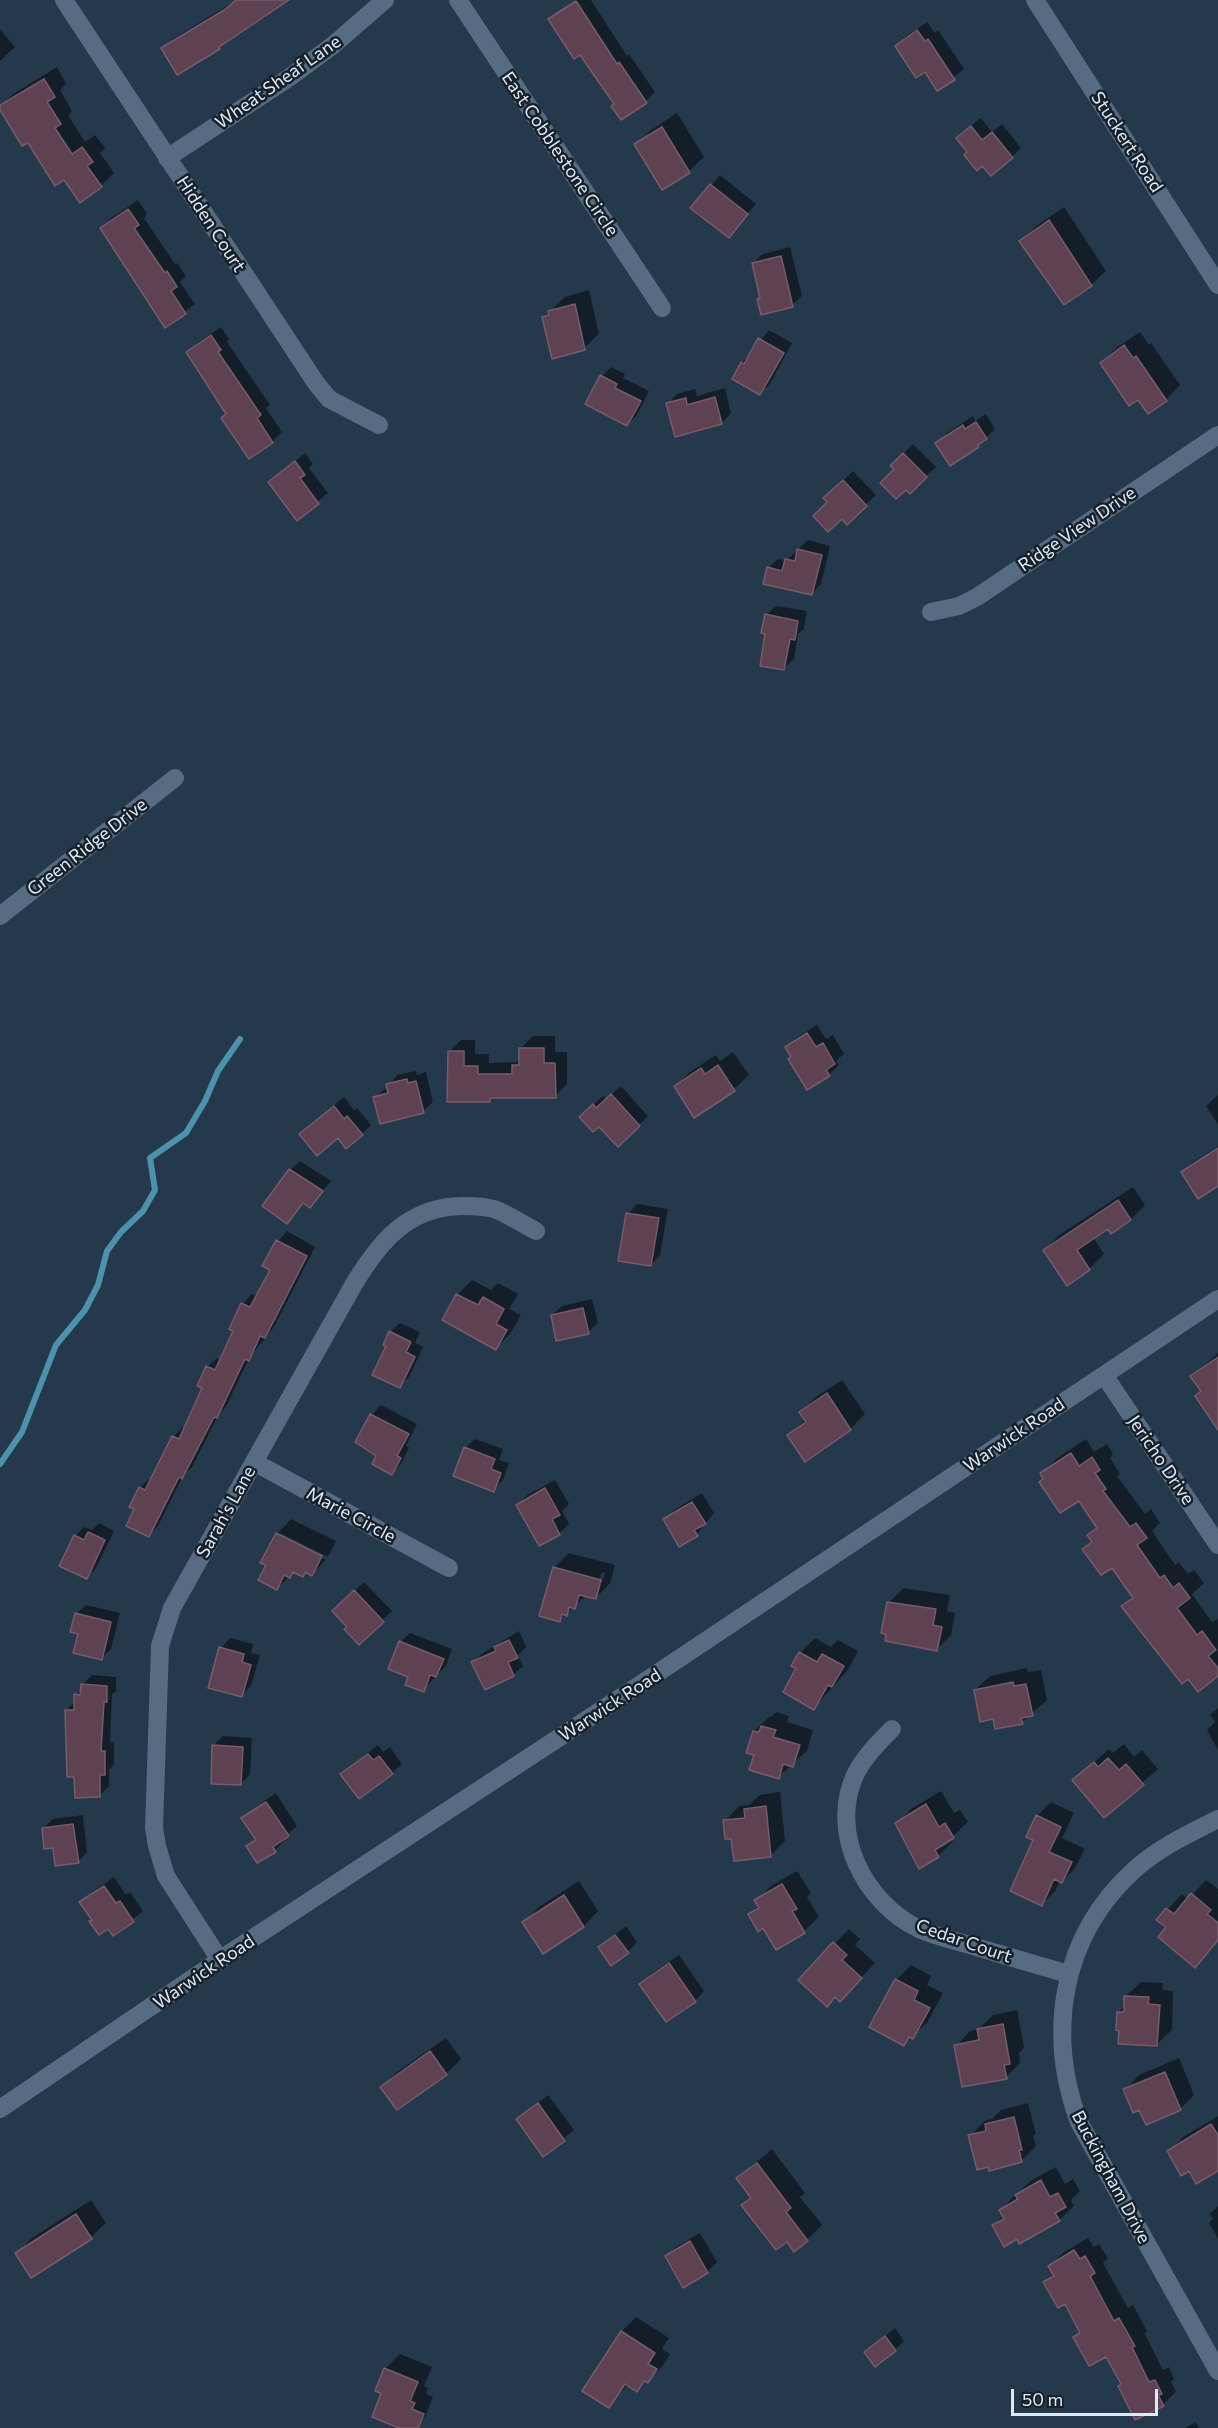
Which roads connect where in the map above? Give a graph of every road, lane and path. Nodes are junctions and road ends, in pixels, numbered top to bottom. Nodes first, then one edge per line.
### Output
1 (64, 0) edge
2 (385, 0) edge
3 (459, 0) edge
4 (1035, 0) edge
5 (167, 158) junction
6 (1218, 285) edge
7 (662, 308) dead end
8 (379, 425) dead end
9 (1218, 435) edge
10 (931, 612) dead end
11 (175, 778) dead end
12 (0, 916) edge
13 (536, 1231) dead end
14 (1218, 1299) edge
15 (1104, 1375) junction
16 (254, 1462) junction
17 (1218, 1545) edge
18 (449, 1568) dead end
19 (892, 1729) dead end
20 (1218, 1819) edge
21 (220, 1960) junction
22 (1068, 1974) junction
23 (0, 2109) edge
24 (1218, 2371) edge

1 - 5 street, Hidden Court
2 - 5 street, Wheat Sheaf Lane
3 - 7 street, East Cobblestone Circle
4 - 6 street, Stuckert Road
5 - 8 street, Hidden Court
9 - 10 street, Ridge View Drive
11 - 12 street, Green Ridge Drive
13 - 16 street, Sarah's Lane
14 - 15 street, Warwick Road
15 - 17 street, Jericho Drive
15 - 21 street, Warwick Road
16 - 18 street, Marie Circle
16 - 21 street, Sarah's Lane
19 - 22 street, Cedar Court
20 - 22 street, Buckingham Drive
21 - 23 street, Warwick Road
22 - 24 street, Buckingham Drive

